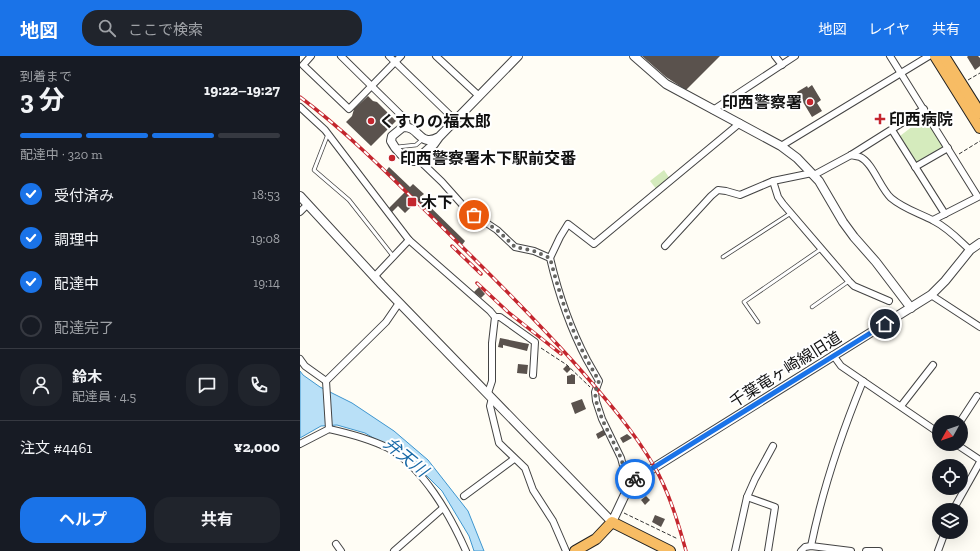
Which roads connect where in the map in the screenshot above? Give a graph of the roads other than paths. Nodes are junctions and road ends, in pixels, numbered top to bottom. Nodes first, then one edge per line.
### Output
1 (311, 56) edge
2 (341, 56) edge
3 (389, 56) edge
4 (401, 56) edge
5 (436, 56) edge
6 (518, 56) edge
7 (775, 56) edge
8 (795, 56) edge
9 (890, 56) edge
10 (929, 56) edge
11 (935, 56) edge
12 (944, 56) edge
13 (636, 57) edge
14 (396, 62) junction
15 (782, 65) junction
16 (901, 73) junction
17 (372, 86) junction
18 (479, 96) junction
19 (300, 107) edge
20 (924, 109) junction
21 (713, 110) junction
22 (980, 113) edge
23 (455, 120) junction
24 (740, 124) junction
25 (407, 127) junction
26 (980, 128) edge
27 (892, 130) junction
28 (328, 134) junction
29 (439, 137) junction
30 (423, 139) junction
31 (781, 146) junction
32 (396, 148) junction
33 (948, 148) junction
34 (426, 151) junction
35 (850, 155) junction
36 (418, 159) junction
37 (915, 167) junction
38 (813, 174) junction
39 (773, 181) junction
40 (300, 196) edge
41 (308, 204) junction
42 (300, 212) edge
43 (790, 213) junction
44 (945, 214) junction
45 (933, 220) junction
46 (409, 240) junction
47 (980, 243) edge
48 (665, 246) dead end
49 (821, 249) junction
50 (970, 250) junction
51 (393, 256) junction
52 (723, 257) dead end
53 (550, 258) junction
54 (374, 277) junction
55 (849, 281) junction
56 (930, 295) junction
57 (889, 301) dead end
58 (399, 303) junction
59 (812, 307) dead end
60 (910, 308) junction
61 (495, 317) junction
62 (758, 322) dead end
63 (980, 327) edge
64 (833, 356) junction
65 (300, 359) edge
66 (933, 365) dead end
67 (533, 375) dead end
68 (326, 381) junction
69 (863, 381) junction
70 (490, 396) junction
71 (977, 396) dead end
72 (902, 406) junction
73 (965, 415) edge
74 (932, 428) edge
75 (329, 429) junction
76 (300, 444) edge
77 (773, 446) dead end
78 (966, 451) edge
79 (514, 459) junction
80 (980, 461) edge
81 (633, 481) junction
82 (464, 496) dead end
83 (747, 497) junction
84 (957, 503) edge
85 (443, 508) junction
86 (612, 522) junction
87 (942, 539) edge
88 (336, 544) dead end
89 (811, 546) junction
90 (342, 551) edge
91 (394, 551) edge
92 (466, 551) edge
93 (566, 551) edge
94 (575, 551) edge
95 (670, 551) edge
96 (735, 551) edge
97 (768, 551) edge
98 (801, 551) edge
99 (851, 551) edge
100 (866, 551) edge
101 (879, 551) edge
102 (938, 551) edge

1 - 17 street
2 - 17 street
3 - 14 street
4 - 14 street
5 - 18 street
6 - 18 street
7 - 15 street
8 - 15 street
9 - 16 street
10 - 16 street
11 - 26 highway
12 - 22 highway
13 - 21 street
14 - 17 street
14 - 23 street
15 - 21 street
16 - 20 street
16 - 31 street
17 - 25 street
18 - 23 street
19 - 28 street
20 - 27 street
20 - 33 street
21 - 24 street
23 - 29 street
24 - 31 street
24 - 53 street
25 - 30 street
25 - 32 street
27 - 35 street
27 - 37 street
28 - 46 street
28 - 51 lane
29 - 30 street
29 - 34 street
30 - 32 lane
30 - 34 street
31 - 38 street
32 - 36 street
33 - 37 street
33 - 44 street
34 - 36 street
35 - 38 street
35 - 45 street
36 - 53 street
37 - 44 street
38 - 39 street
38 - 60 street
39 - 43 street
39 - 48 street
40 - 41 street
41 - 42 street
41 - 54 street
43 - 49 street
43 - 52 lane
44 - 45 street
45 - 50 street
46 - 51 street
46 - 61 street
47 - 50 street, 千葉竜ヶ崎線旧道
49 - 55 street
49 - 62 lane
50 - 56 street, 千葉竜ヶ崎線旧道
51 - 54 street
53 - 81 street
54 - 58 street
55 - 57 street
55 - 59 lane
56 - 60 street, 千葉竜ヶ崎線旧道
56 - 63 street
58 - 68 street
58 - 70 street
60 - 64 street, 千葉竜ヶ崎線旧道
61 - 67 street
61 - 70 street
64 - 69 street
64 - 81 street, 千葉竜ヶ崎線旧道
65 - 68 street
66 - 72 street
68 - 75 street
69 - 72 street
69 - 89 street
70 - 79 street
70 - 86 street
71 - 73 street
72 - 74 street
75 - 76 street
75 - 85 street
77 - 83 street
78 - 80 street
79 - 82 street
79 - 93 street
80 - 84 street
81 - 86 street, 千葉竜ヶ崎線旧道
83 - 96 street
83 - 97 street
85 - 91 street
85 - 92 street
86 - 94 highway
86 - 95 highway
87 - 102 street
88 - 90 street
89 - 98 street
89 - 99 street
100 - 101 street

